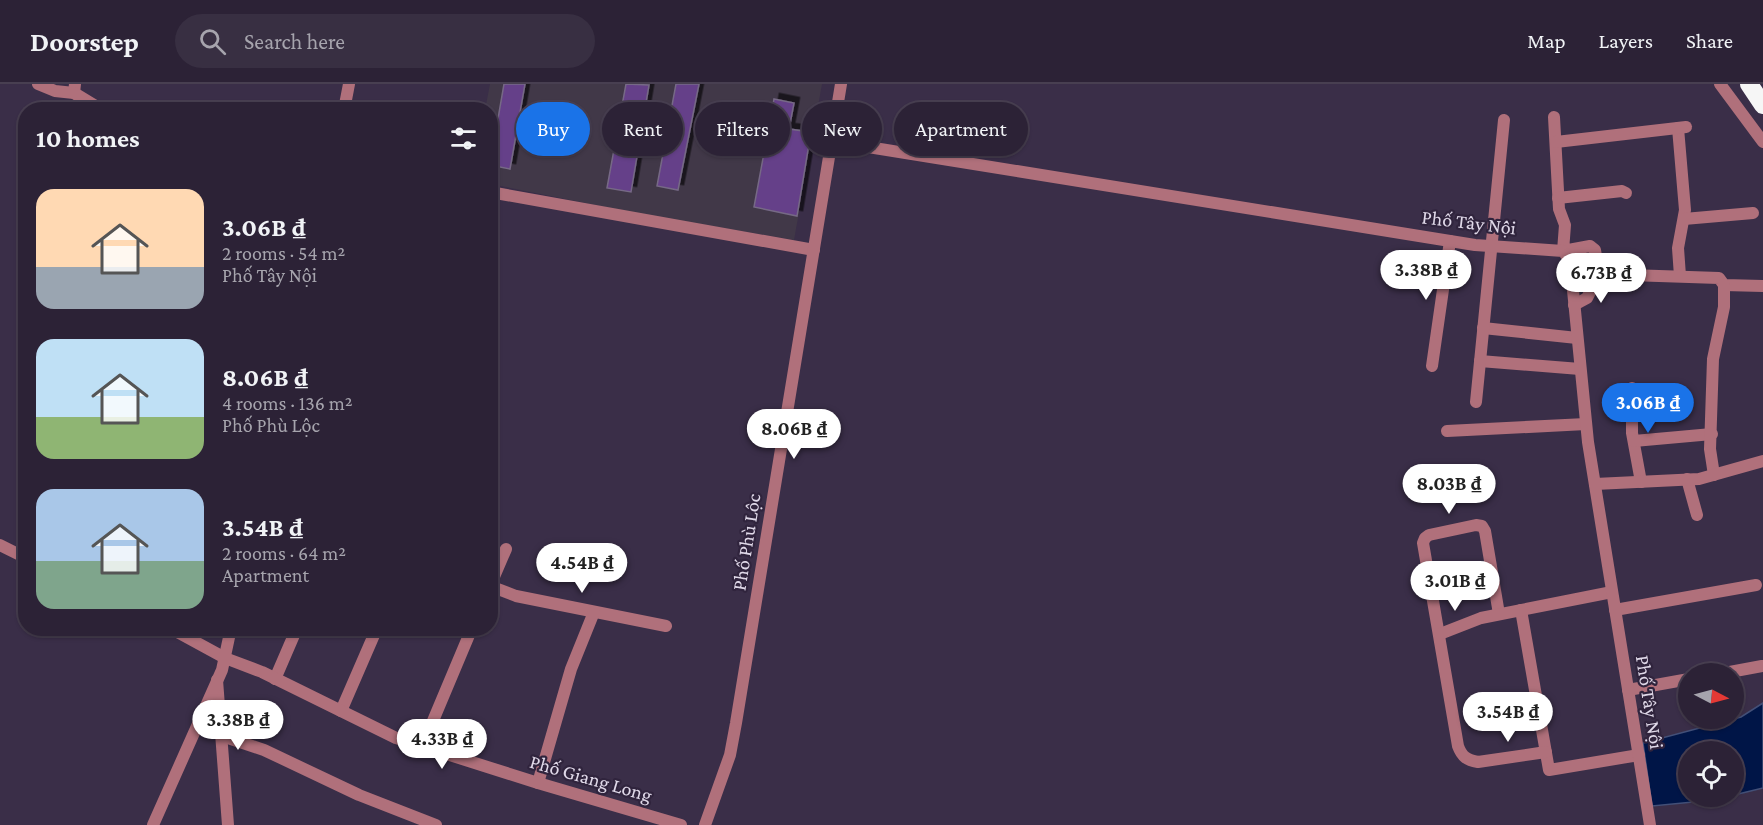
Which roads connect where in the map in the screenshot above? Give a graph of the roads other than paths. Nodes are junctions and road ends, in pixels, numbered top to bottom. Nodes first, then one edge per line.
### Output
1 (38, 84) edge
2 (349, 84) edge
3 (841, 84) edge
4 (1720, 84) edge
5 (1750, 86) edge
6 (75, 88) edge
7 (92, 102) edge
8 (346, 102) edge
9 (838, 102) edge
10 (1763, 105) edge
11 (1554, 117) dead end
12 (1504, 120) dead end
13 (1556, 141) junction
14 (1763, 142) edge
15 (882, 149) edge
16 (829, 156) edge
17 (498, 193) edge
18 (1626, 194) dead end
19 (1558, 198) junction
20 (1753, 213) dead end
21 (1684, 219) junction
22 (1450, 242) junction
23 (1491, 246) junction
24 (814, 249) junction
25 (1563, 251) junction
26 (1599, 274) junction
27 (1680, 276) junction
28 (1724, 285) junction
29 (1763, 286) edge
30 (1574, 305) junction
31 (1483, 328) junction
32 (1577, 338) junction
33 (1480, 361) junction
34 (1432, 366) dead end
35 (1580, 369) junction
36 (1632, 388) dead end
37 (1476, 402) dead end
38 (1586, 424) junction
39 (1447, 431) dead end
40 (1712, 434) junction
41 (1634, 441) junction
42 (1763, 461) edge
43 (1714, 474) junction
44 (1687, 479) junction
45 (1641, 482) junction
46 (1595, 484) junction
47 (1697, 515) dead end
48 (0, 545) edge
49 (506, 549) dead end
50 (18, 554) edge
51 (498, 568) edge
52 (1756, 585) dead end
53 (498, 589) edge
54 (1612, 592) junction
55 (1521, 610) junction
56 (1615, 610) junction
57 (594, 612) junction
58 (1499, 614) junction
59 (666, 626) dead end
60 (1440, 634) junction
61 (185, 636) edge
62 (229, 636) edge
63 (293, 636) edge
64 (374, 636) edge
65 (469, 636) edge
66 (225, 658) junction
67 (1762, 666) edge
68 (1744, 669) edge
69 (275, 678) junction
70 (217, 680) junction
71 (1678, 681) edge
72 (1629, 690) junction
73 (341, 711) junction
74 (222, 736) junction
75 (422, 747) junction
76 (1546, 752) junction
77 (1639, 755) junction
78 (538, 783) junction
79 (153, 825) edge
80 (228, 825) edge
81 (436, 825) edge
82 (681, 825) edge
83 (705, 825) edge
84 (1650, 825) edge

1 - 6 street
2 - 8 street
3 - 9 street, Phố Phù Lộc
4 - 14 street
5 - 10 highway
6 - 7 street
11 - 13 street
12 - 23 street
13 - 19 street
13 - 21 street
15 - 22 street, Phố Tây Nội
16 - 24 street, Phố Phù Lộc
17 - 24 street
18 - 19 street
19 - 25 street
20 - 21 street
21 - 27 street
22 - 23 street, Phố Tây Nội
22 - 34 street
23 - 25 street, Phố Tây Nội
23 - 31 street
24 - 83 street, Phố Phù Lộc
25 - 26 street
25 - 30 street, Phố Tây Nội
26 - 27 street
26 - 30 street
27 - 28 street
28 - 29 street
28 - 40 street
30 - 32 street, Phố Tây Nội
31 - 32 street
31 - 33 street
32 - 35 street, Phố Tây Nội
33 - 35 street
33 - 37 street
35 - 38 street, Phố Tây Nội
36 - 41 street
38 - 39 street
38 - 46 street, Phố Tây Nội
40 - 41 street
40 - 43 street
41 - 45 street
42 - 43 street
43 - 44 street
44 - 45 street
44 - 47 street
45 - 46 street
46 - 54 street, Phố Tây Nội
48 - 50 street
49 - 51 street
52 - 56 street
53 - 57 street
54 - 55 street
54 - 56 street, Phố Tây Nội
55 - 58 street
55 - 76 street
56 - 72 street, Phố Tây Nội
57 - 59 street
57 - 78 street
58 - 60 street
58 - 60 street
60 - 76 street
61 - 66 street, Phố Giang Long
62 - 66 street
63 - 69 street
64 - 73 street
65 - 75 street
66 - 69 street, Phố Giang Long
66 - 70 street
67 - 68 street
69 - 73 street, Phố Giang Long
70 - 74 street
70 - 79 street
71 - 72 street
72 - 77 street, Phố Tây Nội
73 - 75 street, Phố Giang Long
74 - 80 street
74 - 81 street
75 - 78 street, Phố Giang Long
76 - 77 street
77 - 84 street, Phố Tây Nội
78 - 82 street, Phố Giang Long

